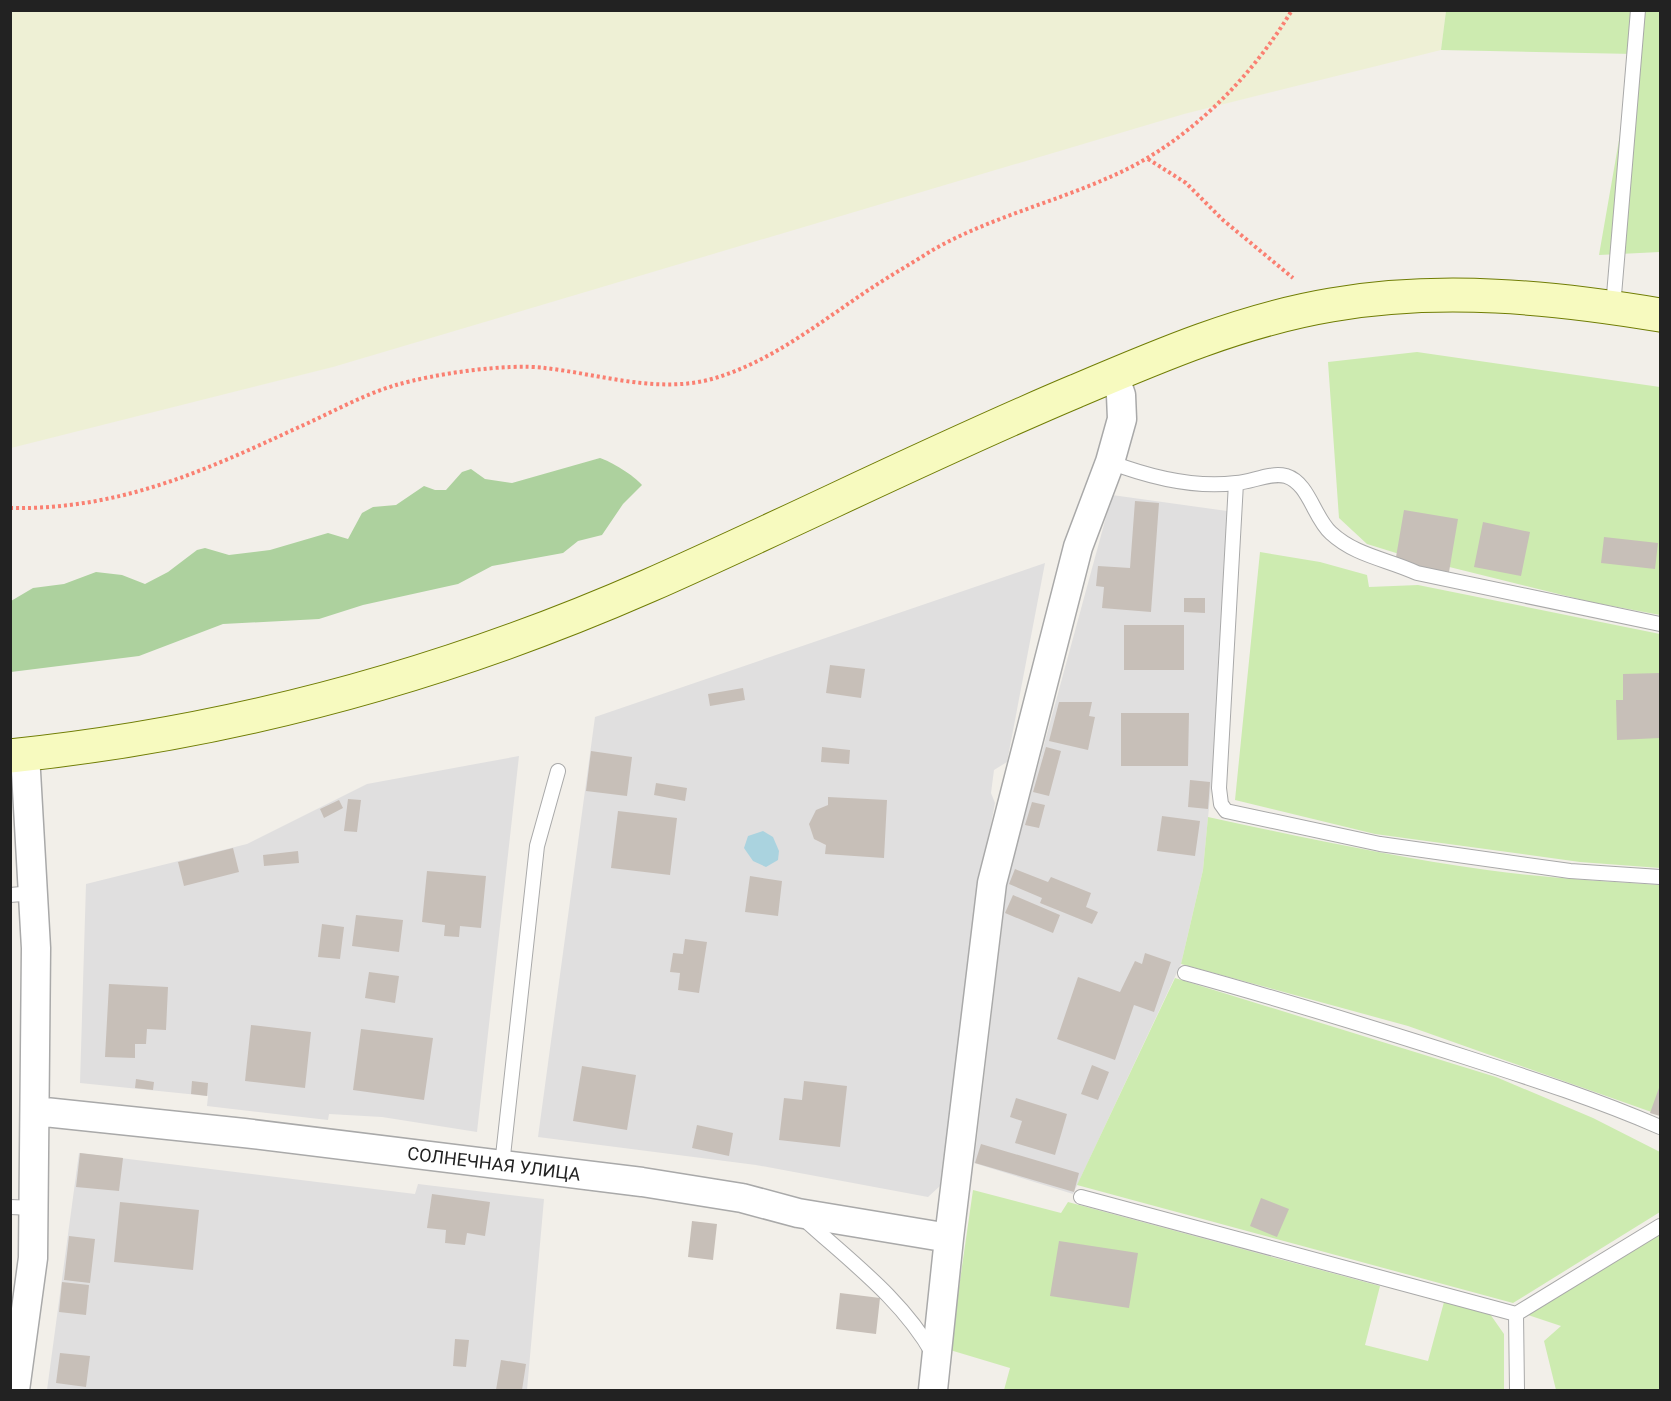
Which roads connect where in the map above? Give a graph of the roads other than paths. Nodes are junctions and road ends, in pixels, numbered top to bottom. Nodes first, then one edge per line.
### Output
1 (1638, 10) edge
2 (1613, 307) junction
3 (1660, 315) edge
4 (1114, 375) junction
5 (1110, 462) junction
6 (1236, 483) junction
7 (1660, 624) edge
8 (18, 755) edge
9 (558, 771) dead end
10 (1660, 877) edge
11 (22, 894) edge
12 (1185, 973) dead end
13 (35, 1111) junction
14 (1660, 1127) edge
15 (501, 1165) junction
16 (1082, 1197) dead end
17 (22, 1208) edge
18 (798, 1213) junction
19 (1660, 1226) edge
20 (949, 1238) junction
21 (1516, 1314) junction
22 (936, 1361) junction
23 (15, 1390) edge
24 (933, 1390) edge
25 (1517, 1390) edge

1 - 2 lane
2 - 3 main road
2 - 4 main road
4 - 5 street
4 - 8 main road
5 - 6 lane
5 - 20 street
6 - 7 lane
6 - 10 lane
8 - 11 street
9 - 15 lane
11 - 13 street
12 - 14 lane
13 - 15 street, СОЛНЕЧНАЯ УЛИЦА
13 - 17 street
15 - 18 street, СОЛНЕЧНАЯ УЛИЦА
16 - 21 lane
17 - 23 street
18 - 20 street, СОЛНЕЧНАЯ УЛИЦА
18 - 22 lane
19 - 21 lane
20 - 22 street
21 - 25 lane
22 - 24 street

